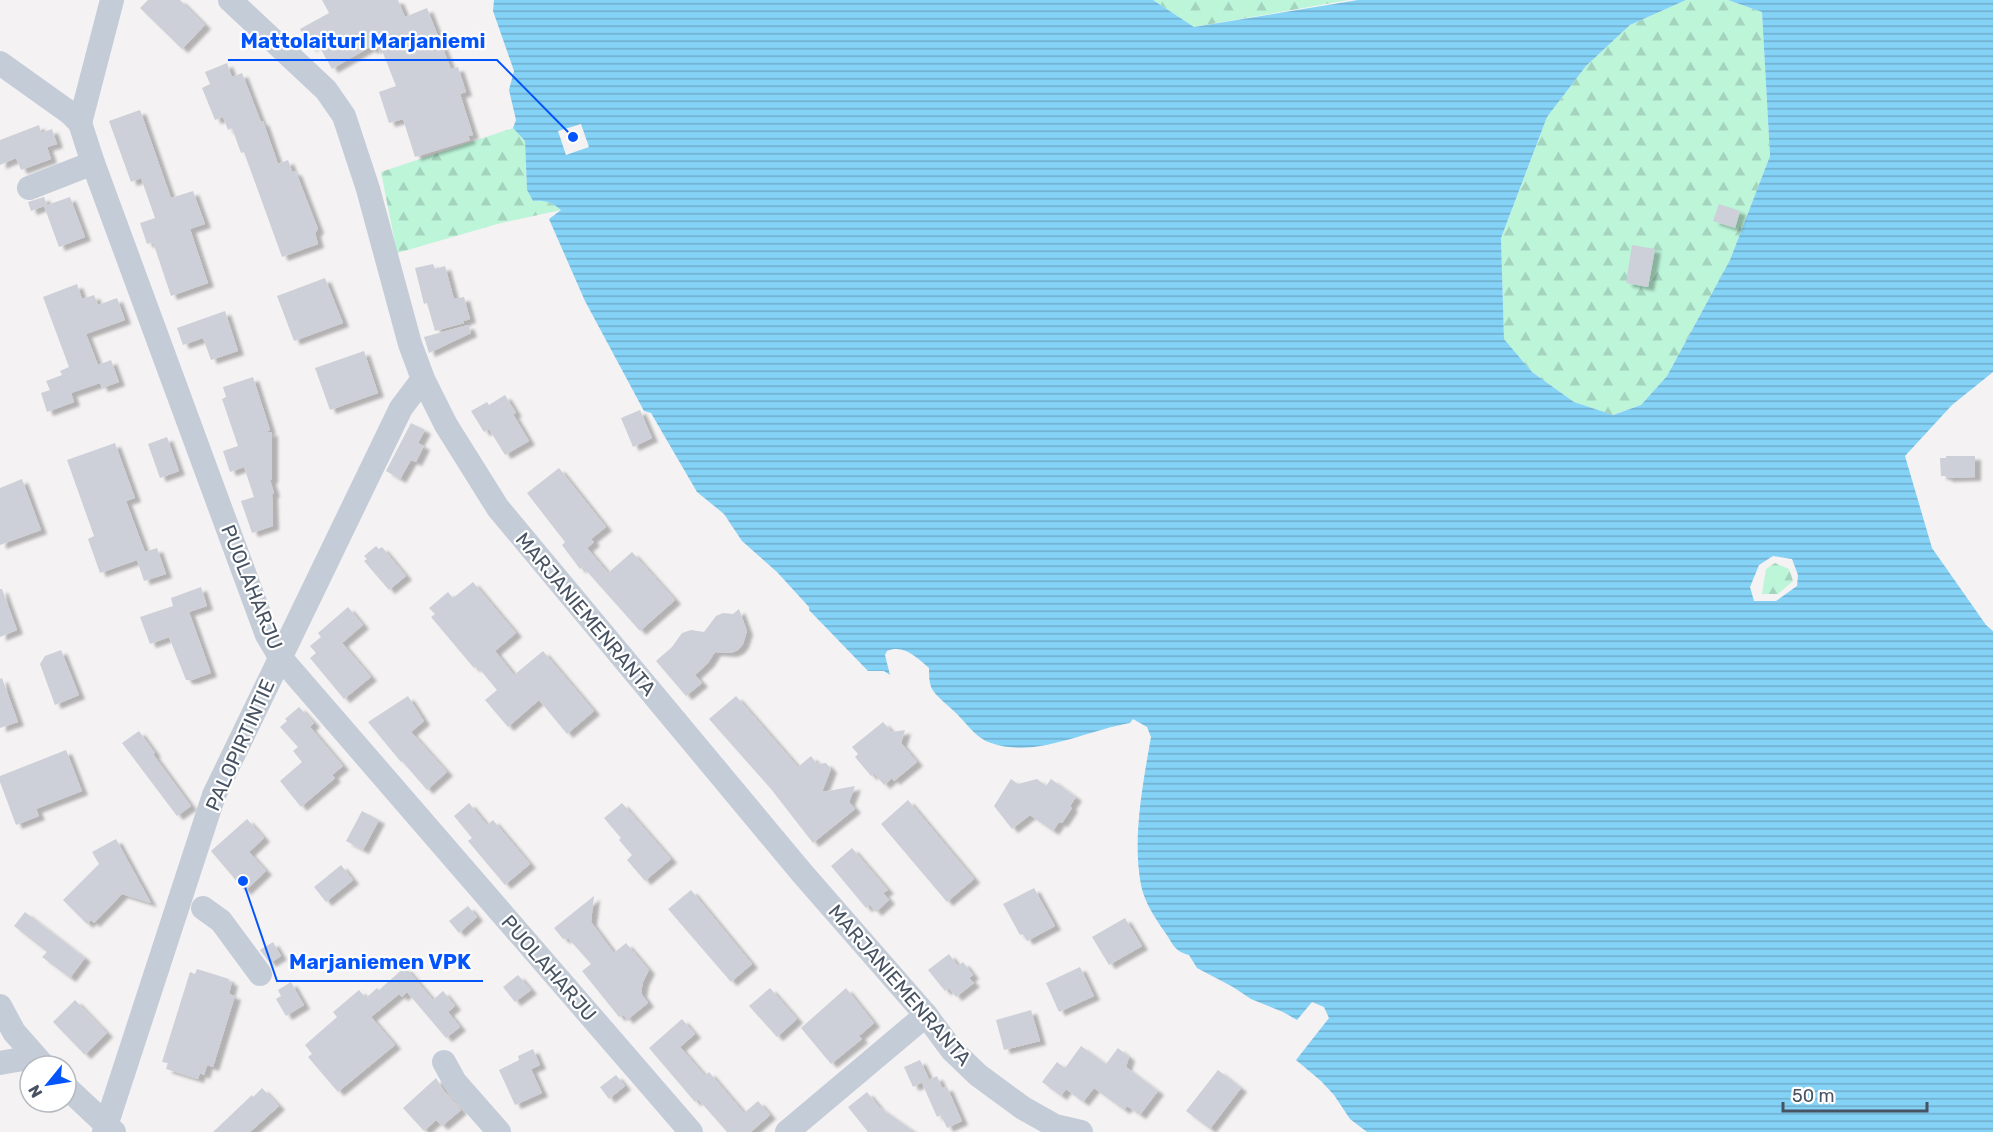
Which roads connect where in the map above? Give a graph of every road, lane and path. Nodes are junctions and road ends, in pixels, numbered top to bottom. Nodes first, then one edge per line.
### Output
1 (112, 0) edge
2 (230, 0) edge
3 (0, 63) edge
4 (80, 123) junction
5 (93, 163) junction
6 (29, 188) dead end
7 (423, 379) junction
8 (280, 657) junction
9 (203, 908) dead end
10 (260, 974) dead end
11 (0, 1006) edge
12 (926, 1015) junction
13 (32, 1054) edge
14 (0, 1062) edge
15 (18, 1062) edge
16 (444, 1062) dead end
17 (78, 1099) edge
18 (108, 1130) edge
19 (499, 1132) edge
20 (691, 1132) edge
21 (787, 1132) edge
22 (1081, 1132) edge

1 - 4 street
2 - 7 street, MARJANIEMENRANTA
3 - 4 street
4 - 5 street, PUOLAHARJU
5 - 6 street
5 - 8 street, PUOLAHARJU
7 - 8 street, PALOPIRTINTIE
7 - 12 street, MARJANIEMENRANTA
8 - 18 street, PALOPIRTINTIE
8 - 20 street, PUOLAHARJU
9 - 10 street
11 - 13 street
12 - 21 street
12 - 22 street, MARJANIEMENRANTA
14 - 15 street
16 - 19 street
17 - 18 street

